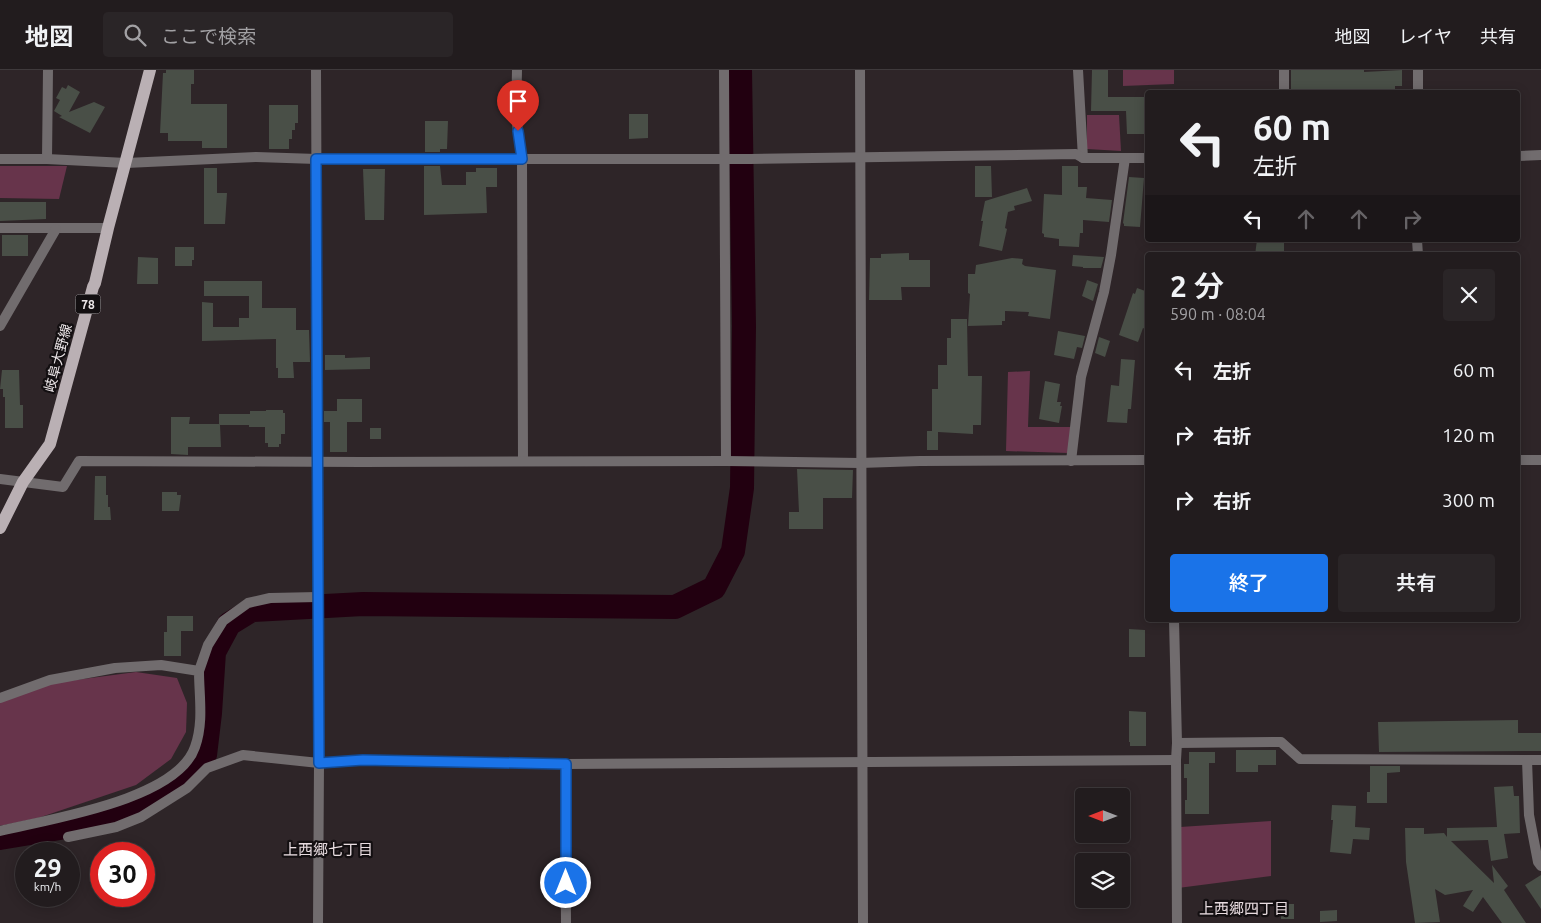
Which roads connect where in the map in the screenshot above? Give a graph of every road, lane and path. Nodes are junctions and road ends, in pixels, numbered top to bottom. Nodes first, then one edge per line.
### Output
1 (48, 70) edge
2 (150, 70) edge
3 (316, 70) edge
4 (516, 70) edge
5 (724, 70) edge
6 (860, 70) edge
7 (1078, 70) edge
8 (1284, 70) edge
9 (1418, 70) edge
10 (1284, 90) edge
11 (1418, 90) edge
12 (1520, 156) edge
13 (1541, 156) edge
14 (860, 157) junction
15 (1083, 158) junction
16 (1125, 158) junction
17 (1145, 158) edge
18 (0, 159) edge
19 (47, 159) junction
20 (316, 159) junction
21 (522, 159) junction
22 (727, 159) junction
23 (126, 163) junction
24 (0, 228) edge
25 (108, 228) junction
26 (56, 229) junction
27 (0, 326) edge
28 (1145, 460) edge
29 (1520, 460) edge
30 (1541, 460) edge
31 (317, 461) junction
32 (523, 461) junction
33 (729, 461) junction
34 (1071, 461) junction
35 (860, 463) junction
36 (0, 478) edge
37 (23, 482) junction
38 (0, 528) edge
39 (318, 597) junction
40 (1174, 622) edge
41 (199, 671) junction
42 (0, 698) edge
43 (1177, 743) junction
44 (1176, 760) junction
45 (1527, 760) junction
46 (1541, 760) edge
47 (319, 763) junction
48 (863, 763) junction
49 (566, 764) junction
50 (0, 831) edge
51 (68, 836) dead end
52 (1541, 866) edge
53 (318, 923) edge
54 (566, 923) edge
55 (863, 923) edge
56 (1177, 923) edge

1 - 19 street
2 - 23 main road, 岐阜大野線 / 78
3 - 20 street
4 - 21 street
5 - 22 street
6 - 14 street
7 - 15 street
8 - 10 street
9 - 11 street
12 - 13 street
14 - 15 street
14 - 22 street
14 - 35 street
15 - 16 street
16 - 17 street
16 - 34 street
18 - 19 street
19 - 23 street
20 - 21 street
20 - 23 street
20 - 31 street
21 - 22 street
21 - 32 street
22 - 33 street
23 - 25 main road, 岐阜大野線 / 78
24 - 26 street
25 - 26 street
25 - 37 main road, 岐阜大野線 / 78
26 - 27 street
28 - 34 street
29 - 30 street
31 - 32 street
31 - 37 street
31 - 39 street
32 - 33 street
33 - 35 street
34 - 35 street
35 - 48 street
36 - 37 street
37 - 38 main road, 岐阜大野線 / 78
39 - 41 street
39 - 47 street
40 - 43 street
41 - 42 street
41 - 50 street
43 - 44 street
43 - 45 street
44 - 48 street
44 - 56 street
45 - 46 street
45 - 52 street
47 - 49 street
47 - 51 street
47 - 53 street
48 - 49 street
48 - 55 street
49 - 54 street

